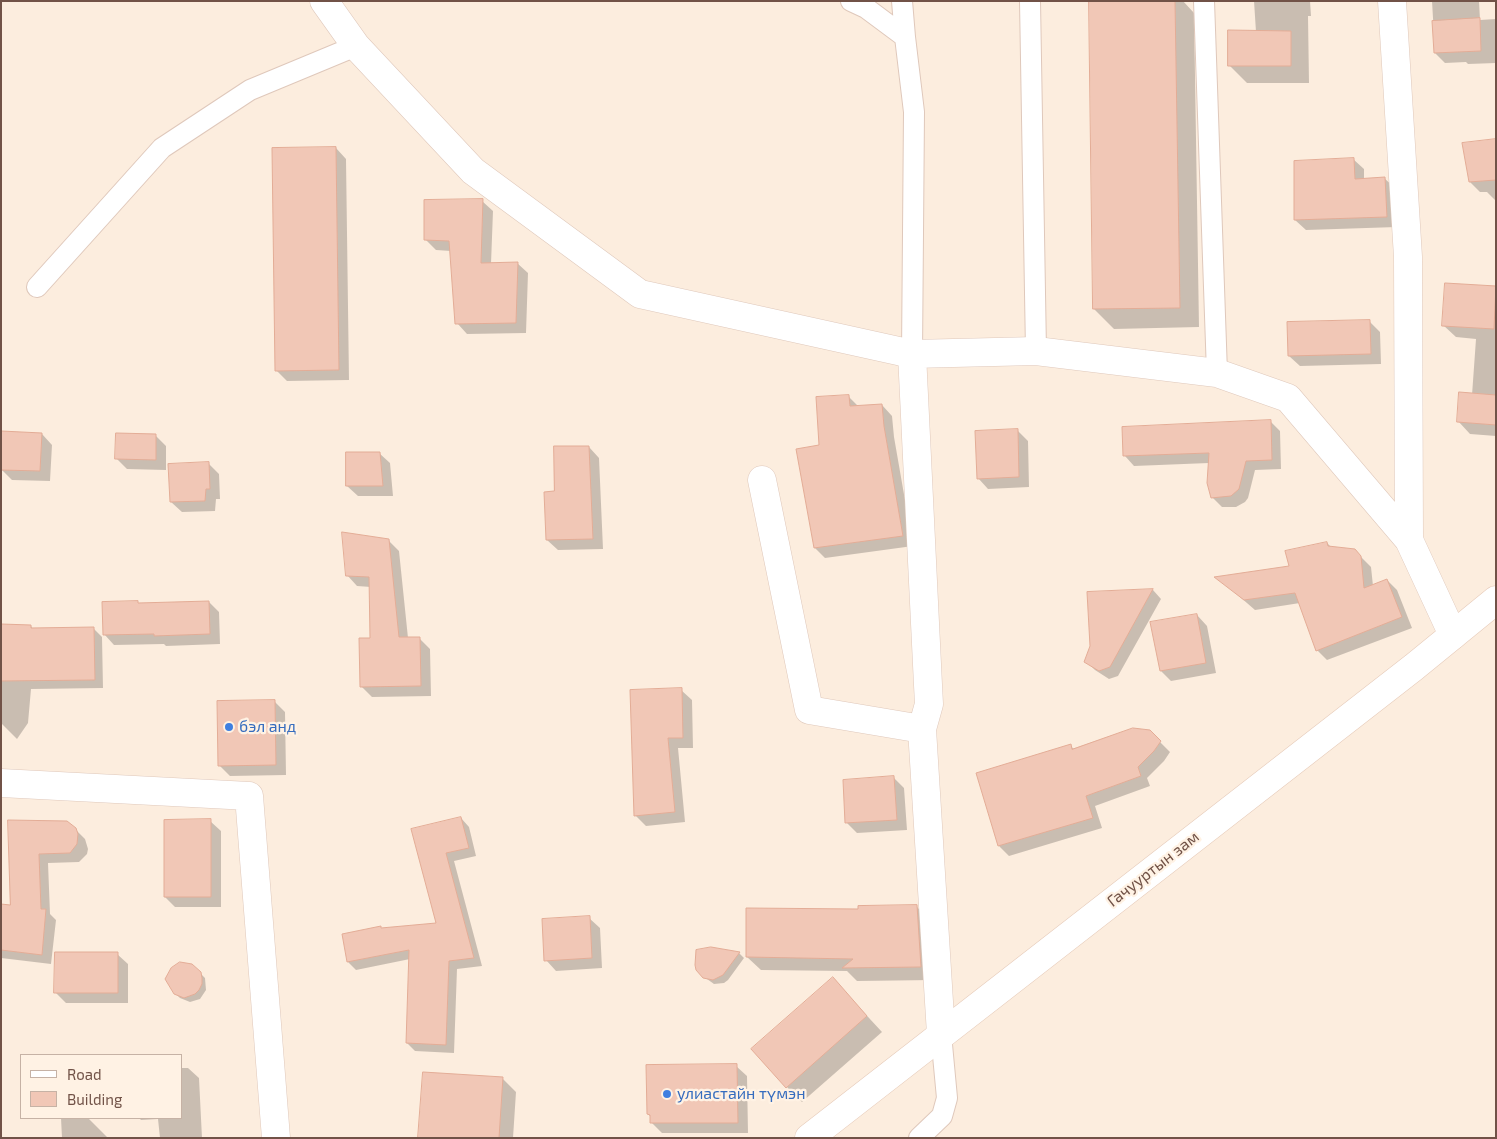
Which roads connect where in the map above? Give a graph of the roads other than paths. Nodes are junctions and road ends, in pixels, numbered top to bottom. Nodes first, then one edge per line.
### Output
1 (324, 1) edge
2 (851, 1) edge
3 (902, 1) edge
4 (1030, 1) edge
5 (1204, 1) edge
6 (1392, 1) edge
7 (905, 37) junction
8 (356, 46) junction
9 (37, 287) dead end
10 (1036, 351) junction
11 (912, 354) junction
12 (1216, 373) junction
13 (762, 480) dead end
14 (1409, 540) junction
15 (1496, 600) edge
16 (1453, 635) junction
17 (922, 729) junction
18 (1, 783) edge
19 (941, 1034) junction
20 (276, 1138) edge
21 (809, 1138) edge
22 (919, 1138) edge

1 - 8 street
2 - 7 lane
3 - 7 lane
4 - 10 lane
5 - 12 lane
6 - 14 street
7 - 11 lane
8 - 9 lane
8 - 11 street
10 - 11 street
10 - 12 street
11 - 17 street
12 - 14 street
13 - 17 street
14 - 16 street
15 - 16 street, Гачууртын зам
16 - 19 street, Гачууртын зам
17 - 19 street
18 - 20 street
19 - 21 street, Гачууртын зам
19 - 22 lane

